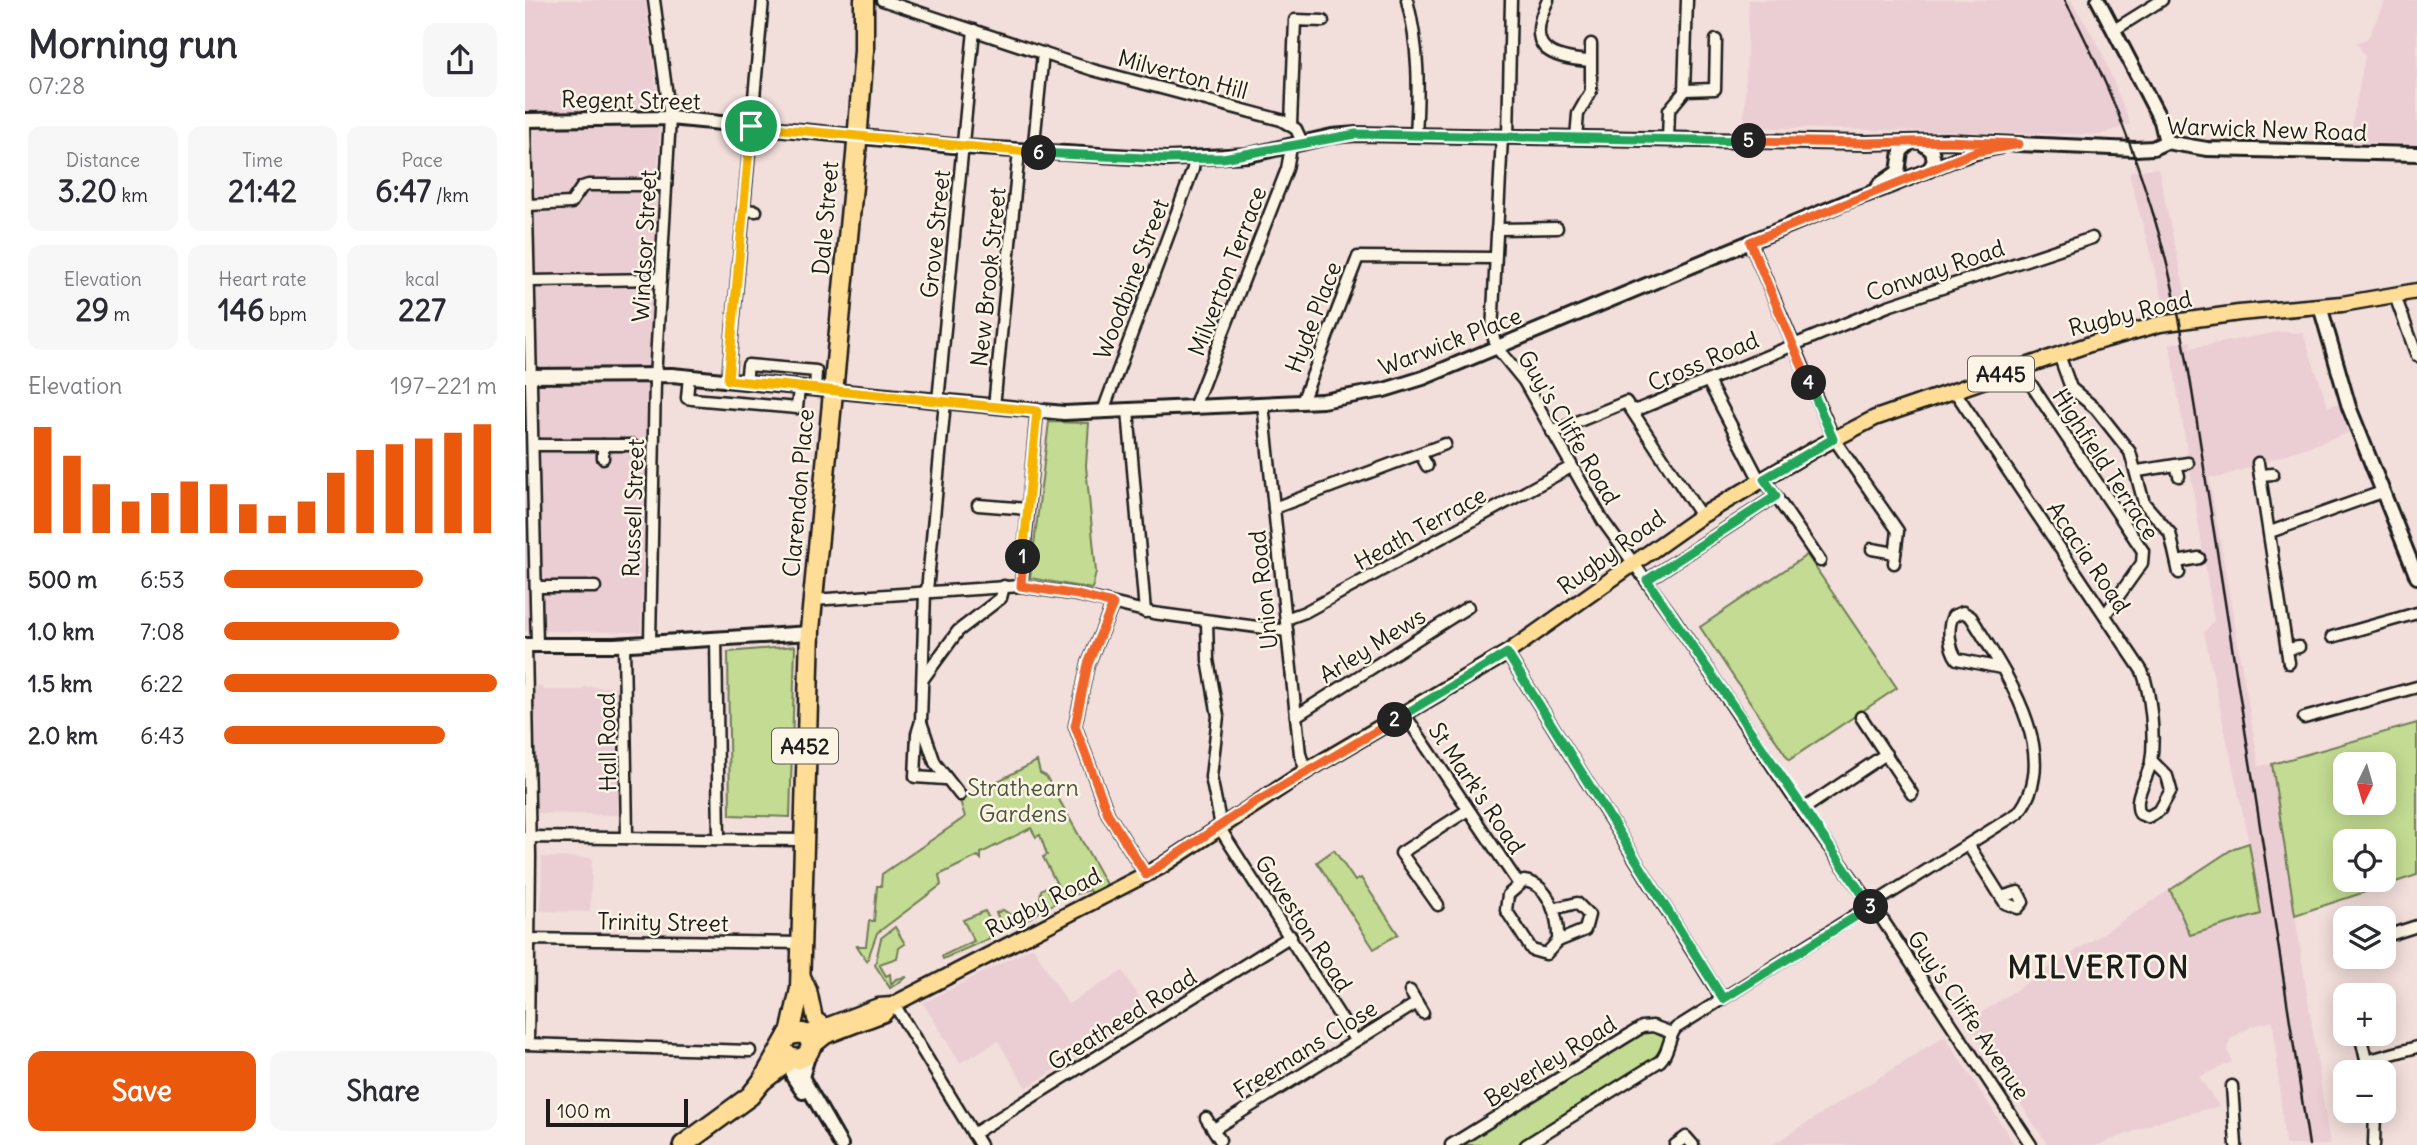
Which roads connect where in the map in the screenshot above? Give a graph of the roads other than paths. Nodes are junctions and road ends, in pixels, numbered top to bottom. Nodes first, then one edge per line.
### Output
1 (654, 0) edge
2 (763, 0) edge
3 (864, 0) edge
4 (874, 0) edge
5 (883, 0) edge
6 (1406, 0) edge
7 (1511, 0) edge
8 (1548, 0) edge
9 (1687, 0) edge
10 (2098, 0) edge
11 (2162, 0) edge
12 (1323, 21) dead end
13 (974, 30) junction
14 (2114, 30) junction
15 (1716, 40) dead end
16 (1591, 44) dead end
17 (864, 50) junction
18 (1043, 54) junction
19 (1590, 61) junction
20 (1684, 90) junction
21 (670, 118) junction
22 (525, 122) edge
23 (1290, 124) junction
24 (751, 126) junction
25 (1416, 135) junction
26 (856, 136) junction
27 (1505, 137) junction
28 (1576, 138) junction
29 (1668, 139) junction
30 (1916, 142) junction
31 (2166, 142) junction
32 (1866, 143) junction
33 (2019, 144) junction
34 (1297, 145) junction
35 (964, 147) junction
36 (1019, 151) junction
37 (1033, 153) junction
38 (2417, 154) edge
39 (1194, 159) junction
40 (1900, 162) junction
41 (1924, 173) junction
42 (666, 185) junction
43 (1853, 199) junction
44 (528, 205) junction
45 (743, 210) junction
46 (757, 211) dead end
47 (1557, 228) dead end
48 (1497, 229) junction
49 (2091, 238) dead end
50 (1750, 242) junction
51 (1495, 258) junction
52 (661, 279) junction
53 (530, 281) junction
54 (2417, 291) edge
55 (2395, 296) junction
56 (2320, 306) junction
57 (1794, 344) junction
58 (1497, 348) junction
59 (2059, 355) junction
60 (2417, 356) edge
61 (2020, 368) junction
62 (656, 374) junction
63 (529, 376) edge
64 (689, 376) junction
65 (728, 380) junction
66 (1708, 381) junction
67 (746, 382) junction
68 (799, 388) junction
69 (824, 390) junction
70 (1954, 390) junction
71 (941, 401) junction
72 (1302, 402) junction
73 (1263, 404) junction
74 (995, 407) junction
75 (1194, 407) junction
76 (1630, 408) junction
77 (1128, 410) junction
78 (1037, 411) junction
79 (1103, 411) junction
80 (1552, 432) junction
81 (1833, 439) junction
82 (1445, 444) dead end
83 (534, 445) junction
84 (603, 445) junction
85 (632, 445) dead end
86 (1421, 455) junction
87 (603, 458) dead end
88 (2188, 463) dead end
89 (2258, 463) dead end
90 (1427, 466) dead end
91 (1571, 467) junction
92 (2138, 471) junction
93 (2273, 474) dead end
94 (2260, 475) junction
95 (1762, 480) junction
96 (2382, 492) junction
97 (1776, 496) junction
98 (978, 505) dead end
99 (1274, 508) junction
100 (1028, 509) junction
101 (1700, 516) junction
102 (2270, 532) junction
103 (1872, 549) dead end
104 (2199, 558) dead end
105 (1820, 561) dead end
106 (2177, 562) junction
107 (1633, 563) junction
108 (2179, 573) dead end
109 (2417, 577) edge
110 (1647, 580) junction
111 (1004, 586) junction
112 (1021, 586) junction
113 (537, 587) junction
114 (595, 587) dead end
115 (926, 592) junction
116 (813, 600) junction
117 (1113, 604) junction
118 (1468, 607) dead end
119 (1145, 611) junction
120 (2417, 612) edge
121 (2105, 615) junction
122 (1286, 619) junction
123 (1207, 621) junction
124 (1287, 631) junction
125 (810, 634) junction
126 (2332, 637) dead end
127 (716, 638) junction
128 (650, 642) junction
129 (624, 644) junction
130 (529, 645) edge
131 (2299, 647) dead end
132 (2287, 649) junction
133 (1507, 653) junction
134 (2288, 663) dead end
135 (2001, 668) junction
136 (922, 679) junction
137 (2417, 687) edge
138 (1405, 715) junction
139 (1296, 716) junction
140 (1861, 716) dead end
141 (2304, 718) dead end
142 (921, 721) junction
143 (1886, 754) junction
144 (2151, 760) junction
145 (1306, 771) junction
146 (945, 779) junction
147 (1905, 782) junction
148 (1893, 790) dead end
149 (1912, 794) dead end
150 (960, 796) dead end
151 (1468, 810) junction
152 (1802, 810) junction
153 (1220, 826) junction
154 (527, 837) edge
155 (627, 838) junction
156 (719, 839) junction
157 (804, 840) junction
158 (1969, 846) junction
159 (1146, 875) junction
160 (1518, 883) junction
161 (2001, 897) dead end
162 (1438, 905) dead end
163 (1872, 907) junction
164 (1553, 909) junction
165 (2417, 926) edge
166 (2396, 933) edge
167 (1291, 936) junction
168 (527, 939) edge
169 (1558, 941) junction
170 (801, 943) junction
171 (800, 970) junction
172 (1410, 991) dead end
173 (1723, 999) junction
174 (1417, 1003) junction
175 (893, 1004) junction
176 (1423, 1013) dead end
177 (824, 1025) junction
178 (1672, 1033) junction
179 (1356, 1040) junction
180 (527, 1044) edge
181 (798, 1045) junction
182 (2417, 1047) edge
183 (750, 1051) dead end
184 (2370, 1060) edge
185 (768, 1077) junction
186 (794, 1080) junction
187 (2231, 1086) dead end
188 (815, 1105) junction
189 (1206, 1118) dead end
190 (2375, 1123) edge
191 (1214, 1129) junction
192 (973, 1134) junction
193 (1220, 1140) dead end
194 (683, 1145) edge
195 (841, 1145) edge
196 (980, 1145) edge
197 (1451, 1145) edge
198 (1526, 1145) edge
199 (1675, 1145) edge
200 (1693, 1145) edge
201 (2031, 1145) edge
202 (2236, 1145) edge
203 (2374, 1145) edge

1 - 21 street, Windsor Street
2 - 24 street
3 - 17 highway, Dale Street / A452
4 - 17 highway, Dale Street / A452
5 - 13 street, Milverton Hill
6 - 25 street
7 - 27 street, Guy's Cliffe Road
8 - 19 street
9 - 20 street
10 - 14 street
11 - 14 street
12 - 23 street
13 - 18 street, Milverton Hill
13 - 35 street, Grove Street
14 - 31 street
15 - 20 street
16 - 19 street
17 - 26 highway, Dale Street / A452
18 - 23 street, Milverton Hill
18 - 37 street
19 - 28 street
20 - 29 street
21 - 22 street, Regent Street
21 - 24 street, Regent Street
21 - 42 street, Windsor Street
22 - 44 street
23 - 34 street
24 - 26 street, Regent Street
24 - 45 street
25 - 27 street, Warwick New Road
25 - 34 street, Warwick New Road
26 - 35 street, Regent Street
26 - 69 highway, Dale Street / A452
27 - 28 street, Warwick New Road
27 - 48 street, Guy's Cliffe Road
28 - 29 street, Warwick New Road
29 - 32 street, Warwick New Road
30 - 32 street, Warwick New Road
30 - 33 street, Warwick New Road
30 - 40 street, Warwick Place
30 - 41 street
31 - 33 street, Warwick New Road
31 - 38 street, Warwick New Road
32 - 40 street, Warwick New Road
33 - 41 street, Warwick Place
34 - 39 street, Warwick New Road
34 - 75 street, Milverton Terrace
35 - 36 street, Regent Street
35 - 71 street, Grove Street
36 - 37 street, Regent Street
36 - 74 street, New Brook Street
37 - 39 street, Regent Street
39 - 79 street, Woodbine Street
40 - 41 street, Warwick New Road
40 - 43 street, Warwick Place
41 - 43 street, Warwick Place
42 - 44 street
42 - 52 street, Windsor Street
43 - 50 street, Warwick Place
44 - 53 street
45 - 46 street
45 - 65 street
47 - 48 street
48 - 51 street, Guy's Cliffe Road
49 - 57 street, Conway Road
50 - 57 street
50 - 58 street, Warwick Place
51 - 58 street, Guy's Cliffe Road
51 - 72 street, Hyde Place
52 - 53 street
52 - 62 street, Windsor Street
53 - 63 street
54 - 55 main road, Rugby Road / A445
55 - 56 main road, Rugby Road / A445
55 - 60 street
56 - 59 main road, Rugby Road / A445
56 - 96 street
57 - 66 street, Cross Road
57 - 81 street
58 - 72 street, Warwick Place
58 - 80 street, Guy's Cliffe Road
59 - 61 main road, Rugby Road / A445
59 - 92 street
61 - 70 main road, Rugby Road / A445
61 - 121 street, Highfield Terrace
62 - 63 street, Warwick Place
62 - 64 street, Warwick Place
62 - 128 street, Russell Street
63 - 83 street
64 - 65 street, Warwick Place
64 - 68 street
65 - 67 street, Warwick Place
66 - 76 street, Cross Road
66 - 95 street
67 - 68 street, Warwick Place
67 - 69 street
68 - 69 street, Warwick Place
69 - 71 street, Warwick Place
69 - 116 highway, Clarendon Place / A452
70 - 81 main road, Rugby Road / A445
70 - 121 street, Acacia Road
71 - 74 street, Warwick Place
71 - 115 street, Grove Street
72 - 73 street, Warwick Place
73 - 75 street, Warwick Place
73 - 99 street, Union Road
74 - 78 street, Warwick Place
75 - 77 street, Warwick Place
76 - 80 street, Cross Road
76 - 101 street
77 - 79 street, Warwick Place
77 - 119 street
78 - 79 street, Warwick Place
78 - 100 street
80 - 91 street, Guy's Cliffe Road
81 - 95 main road, Rugby Road / A445
81 - 103 street
82 - 86 street
83 - 84 street
83 - 113 street
84 - 85 street
84 - 87 street
86 - 90 street
86 - 99 street
88 - 92 street
89 - 94 street
91 - 107 street, Guy's Cliffe Road
91 - 122 street, Heath Terrace
92 - 106 street
93 - 94 street
94 - 102 street
95 - 97 street
95 - 101 main road, Rugby Road / A445
96 - 102 street
96 - 109 street
97 - 105 street
97 - 110 street
98 - 100 street
99 - 122 street, Union Road
100 - 112 street
101 - 107 main road, Rugby Road / A445
102 - 132 street
104 - 106 street
106 - 108 street
107 - 110 street, Guy's Cliffe Avenue
107 - 133 main road, Rugby Road / A445
110 - 152 street, Guy's Cliffe Avenue
111 - 112 street
111 - 115 street
111 - 136 street
112 - 117 street
113 - 114 street
113 - 130 street
115 - 116 street
115 - 136 street, Grove Street
116 - 125 highway, A452
117 - 119 street
117 - 159 street
118 - 139 street, Arley Mews
119 - 123 street
120 - 126 street
121 - 144 street, Acacia Road
122 - 124 street, Union Road
123 - 124 street
123 - 153 street
124 - 139 street, Union Road
125 - 127 street
125 - 157 highway, A452
127 - 128 street
127 - 156 street
128 - 129 street
129 - 130 street
129 - 155 street, Hall Road
130 - 154 street
131 - 132 street
132 - 134 street
133 - 138 main road, Rugby Road / A445
133 - 173 street
135 - 135 street
135 - 158 street
136 - 142 street, Grove Street
137 - 141 street
138 - 145 main road, Rugby Road / A445
138 - 151 street, St Mark's Road
139 - 145 street, Union Road
140 - 143 street
142 - 146 street
142 - 146 street
143 - 147 street
143 - 152 street
144 - 144 street, Acacia Road
145 - 153 main road, Rugby Road / A445
146 - 150 street
147 - 148 street
147 - 149 street
151 - 160 street, St Mark's Road
151 - 162 street
152 - 163 street, Guy's Cliffe Avenue
153 - 159 main road, Rugby Road / A445
153 - 167 street, Gaveston Road
154 - 155 street
154 - 168 street
155 - 156 street
156 - 157 street
157 - 170 highway, A452
158 - 161 street
158 - 163 street
159 - 175 main road, Rugby Road / A445
160 - 164 street, St Mark's Road
160 - 169 street, St Mark's Road
163 - 173 street
163 - 201 street, Guy's Cliffe Avenue
164 - 169 street
164 - 169 street, St Mark's Road
165 - 166 street
167 - 179 street, Gaveston Road
167 - 192 street, Greatheed Road
168 - 170 street, Trinity Street
168 - 180 street
170 - 171 highway, A452
171 - 177 main road, A452
171 - 181 highway, A452
172 - 174 street
173 - 178 street
174 - 176 street
174 - 179 street, Freemans Close
175 - 177 main road, Rugby Road / A445
175 - 181 main road, Rugby Road / A445
175 - 192 street
177 - 181 main road, Rugby Road / A445
178 - 197 street, Beverley Road
178 - 198 street
179 - 191 street, Freemans Close
180 - 183 street
181 - 185 highway
181 - 186 street
181 - 188 street
182 - 184 street
185 - 186 street
185 - 194 highway
186 - 188 street
187 - 202 street
188 - 195 street
189 - 191 street
190 - 203 street
191 - 193 street
192 - 196 street
199 - 200 street

